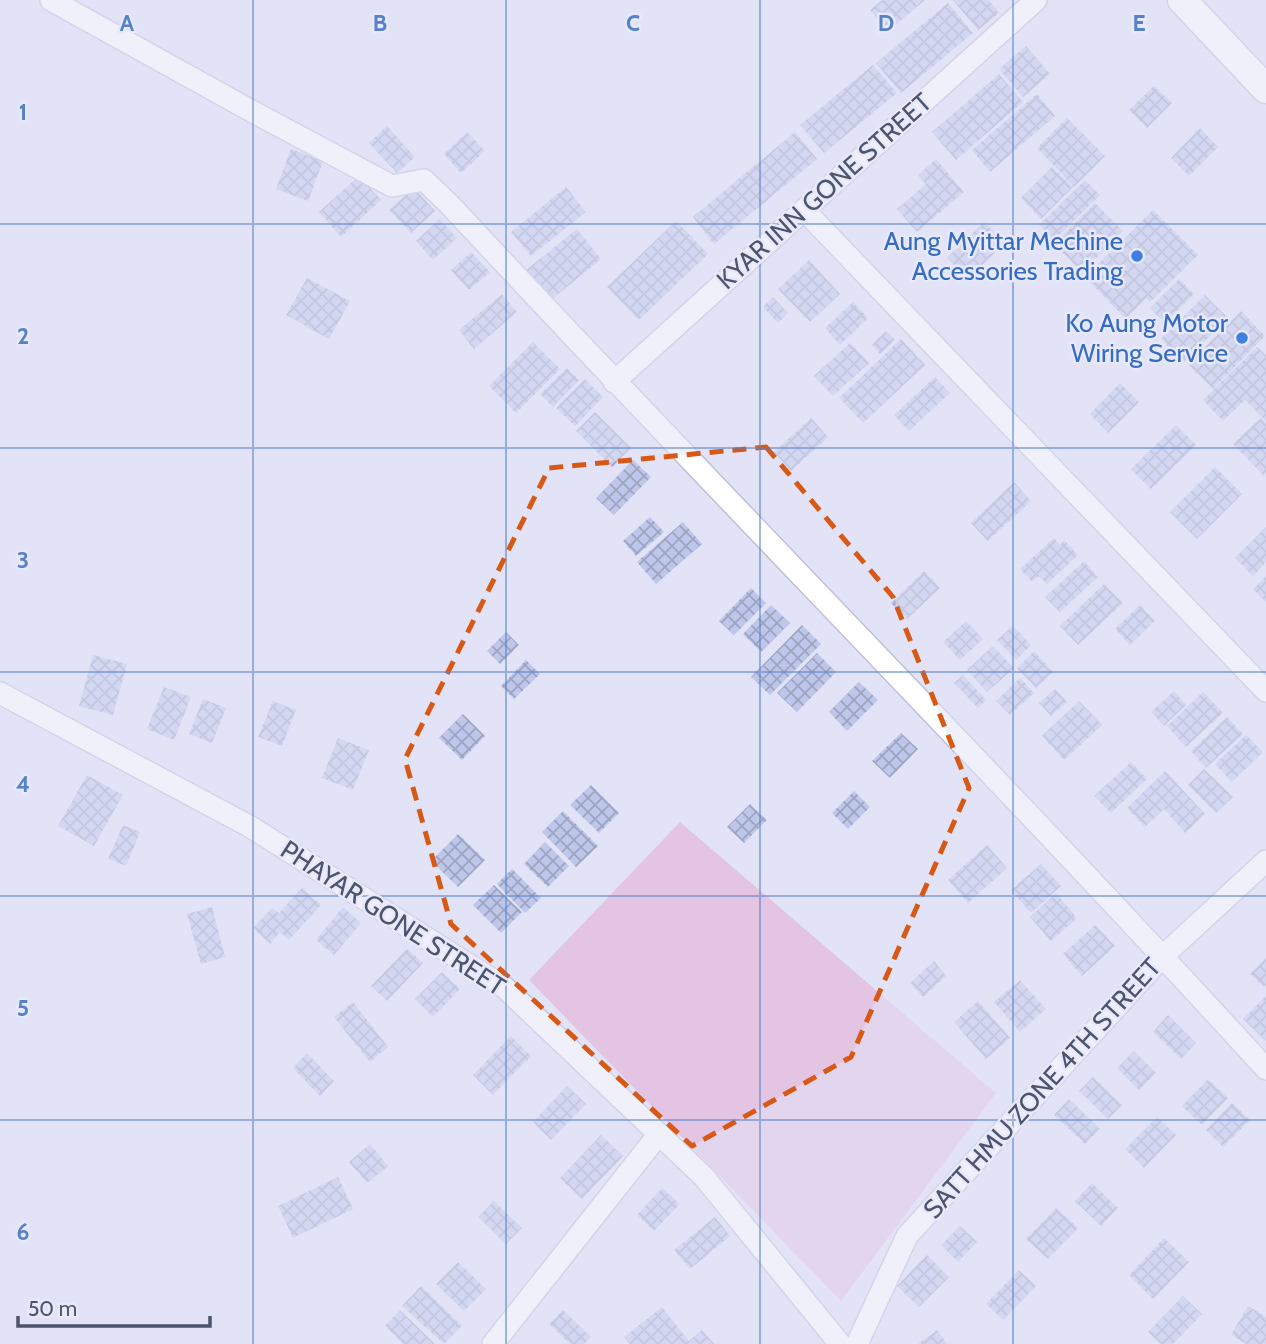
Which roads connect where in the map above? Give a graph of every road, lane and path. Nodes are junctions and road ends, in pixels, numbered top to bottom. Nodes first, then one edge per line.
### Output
1 (51, 0) edge
2 (1036, 0) edge
3 (1182, 0) edge
4 (1266, 89) edge
5 (804, 210) junction
6 (614, 382) junction
7 (1266, 691) edge
8 (0, 693) edge
9 (1266, 861) edge
10 (1163, 956) junction
11 (1266, 1069) edge
12 (659, 1134) junction
13 (493, 1344) edge
14 (840, 1344) edge
15 (857, 1344) edge

1 - 6 street
2 - 5 street, KYAR INN GONE STREET
3 - 4 main road
5 - 6 street, KYAR INN GONE STREET
5 - 7 street
6 - 10 street
8 - 12 street, PHAYAR GONE STREET
9 - 10 street, SATT HMU ZONE 4TH STREET
10 - 11 street
10 - 15 street, SATT HMU ZONE 4TH STREET
12 - 13 street
12 - 14 street, PHAYAR GONE STREET

